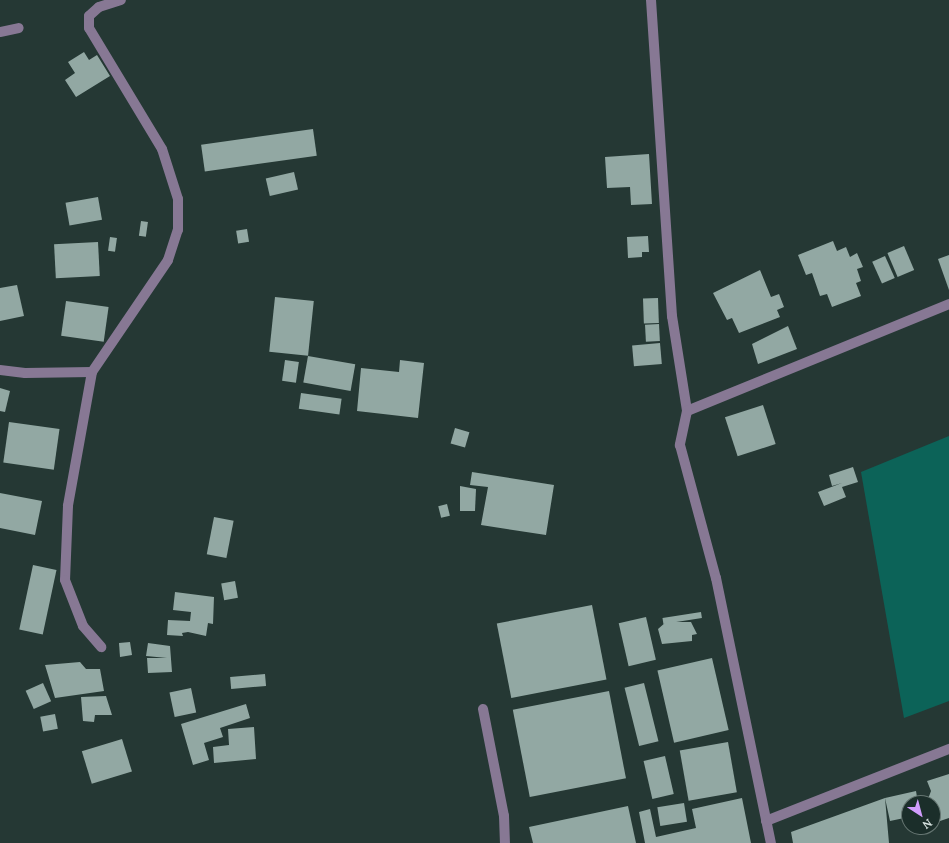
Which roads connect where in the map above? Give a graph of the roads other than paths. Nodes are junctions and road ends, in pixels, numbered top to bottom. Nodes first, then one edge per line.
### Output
1 (121, 0) edge
2 (651, 0) edge
3 (19, 28) dead end
4 (0, 32) edge
5 (949, 304) edge
6 (0, 370) edge
7 (92, 372) junction
8 (687, 411) junction
9 (102, 647) dead end
10 (483, 709) dead end
11 (949, 749) edge
12 (766, 821) junction
13 (505, 843) edge
14 (771, 843) edge

1 - 7 street
2 - 8 street
3 - 4 street
5 - 8 street
6 - 7 street
7 - 9 street
8 - 12 street
10 - 13 street
11 - 12 street
12 - 14 street

